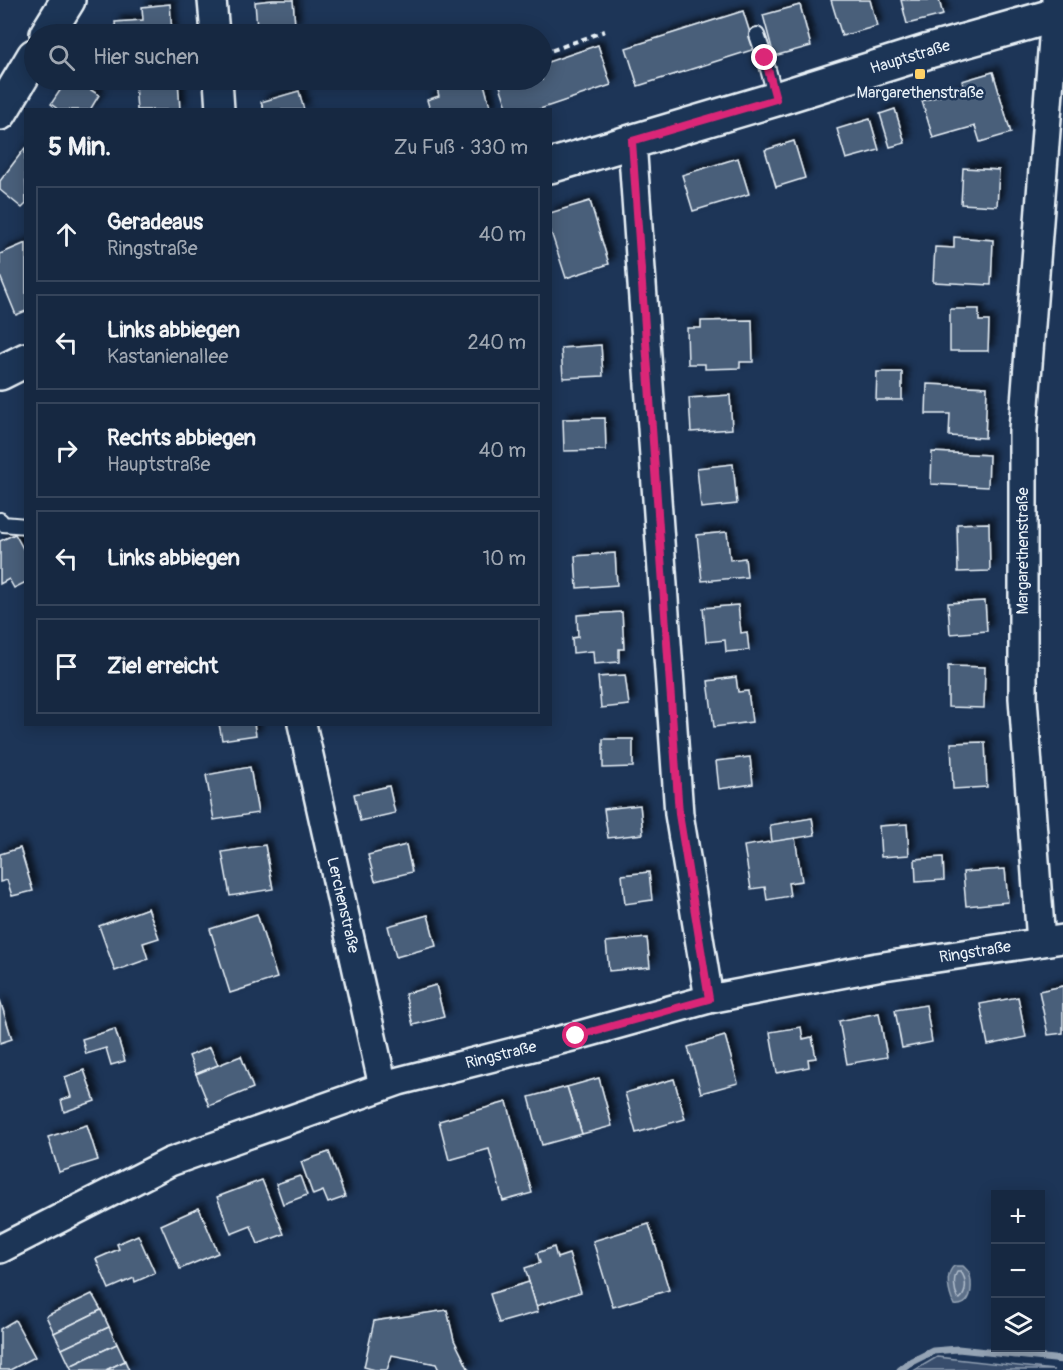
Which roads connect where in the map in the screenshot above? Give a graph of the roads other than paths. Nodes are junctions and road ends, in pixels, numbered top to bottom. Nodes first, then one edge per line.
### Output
1 (68, 0) edge
2 (212, 0) edge
3 (1058, 10) edge
4 (53, 24) edge
5 (214, 24) edge
6 (757, 35) dead end
7 (24, 73) edge
8 (219, 90) edge
9 (776, 99) junction
10 (220, 108) edge
11 (0, 113) edge
12 (632, 141) junction
13 (552, 165) edge
14 (24, 361) edge
15 (0, 373) edge
16 (0, 520) edge
17 (24, 526) edge
18 (302, 726) edge
19 (1052, 940) edge
20 (709, 999) junction
21 (383, 1086) junction
22 (0, 1249) edge

1 - 4 main road
2 - 5 street
3 - 9 main road, Hauptstraße
3 - 19 street, Margarethenstraße
6 - 9 lane
7 - 11 main road
8 - 10 street
9 - 12 main road, Hauptstraße
12 - 13 main road, Hauptstraße
12 - 20 street
14 - 15 main road
16 - 17 lane
18 - 21 street, Lerchenstraße
19 - 20 street, Ringstraße
20 - 21 street, Ringstraße
21 - 22 street, Ringstraße

